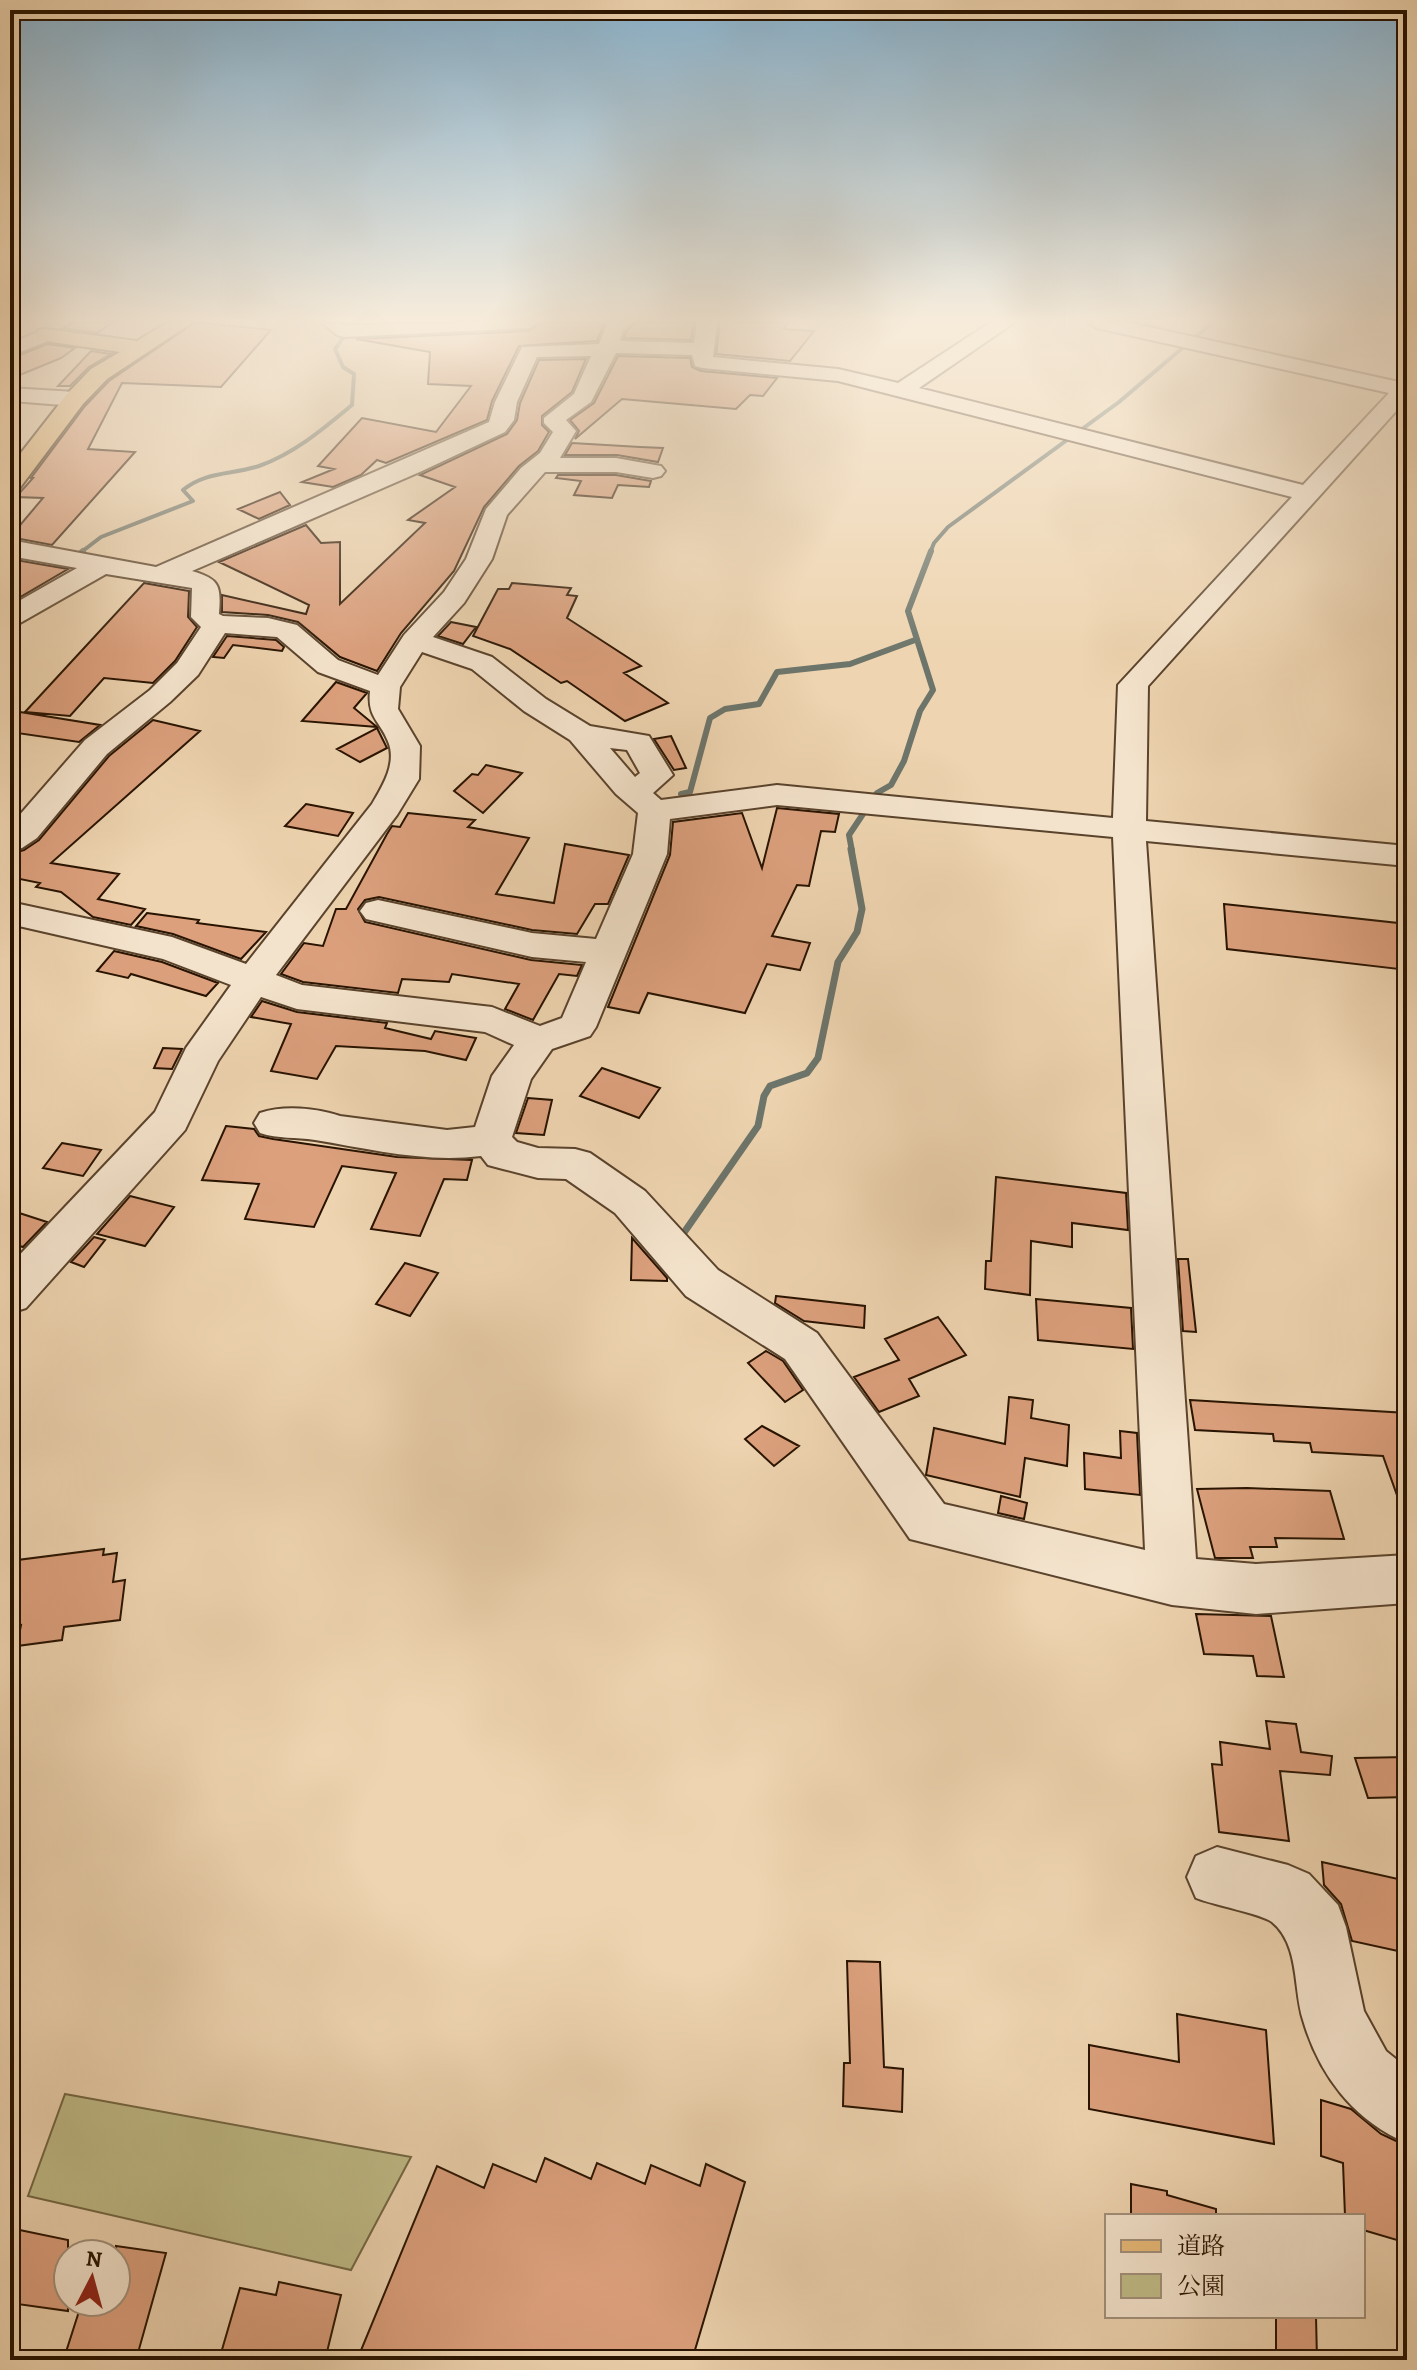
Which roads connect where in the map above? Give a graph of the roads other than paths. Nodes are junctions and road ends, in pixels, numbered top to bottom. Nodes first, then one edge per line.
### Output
1 (49, 433) edge
2 (486, 433) edge
3 (564, 433) edge
4 (1069, 433) edge
5 (1364, 433) edge
6 (539, 465) junction
7 (653, 471) dead end
8 (10, 484) edge
9 (1307, 493) junction
10 (10, 548) edge
11 (102, 565) junction
12 (159, 576) junction
13 (10, 617) edge
14 (217, 624) junction
15 (414, 641) junction
16 (385, 687) junction
17 (644, 802) junction
18 (1129, 829) junction
19 (10, 841) edge
20 (1407, 856) edge
21 (378, 911) dead end
22 (10, 913) edge
23 (608, 952) junction
24 (254, 979) junction
25 (538, 1040) junction
26 (274, 1123) dead end
27 (491, 1140) junction
28 (12, 1291) edge
29 (1407, 1579) edge
30 (1172, 1581) junction
31 (1217, 1877) dead end
32 (1407, 2110) edge

1 - 8 main road
2 - 12 street
3 - 6 street
4 - 9 street
5 - 9 street
6 - 7 street
6 - 15 street
9 - 18 street
10 - 11 street
11 - 12 street
11 - 13 street
12 - 14 street
14 - 16 street
14 - 19 street
15 - 16 street
15 - 17 street
16 - 24 street
17 - 18 street
17 - 23 street
18 - 20 street
18 - 30 street
21 - 23 street
22 - 24 street
23 - 25 street
24 - 25 street
24 - 28 street
25 - 27 street
26 - 27 street
27 - 30 street
29 - 30 street
31 - 32 street

